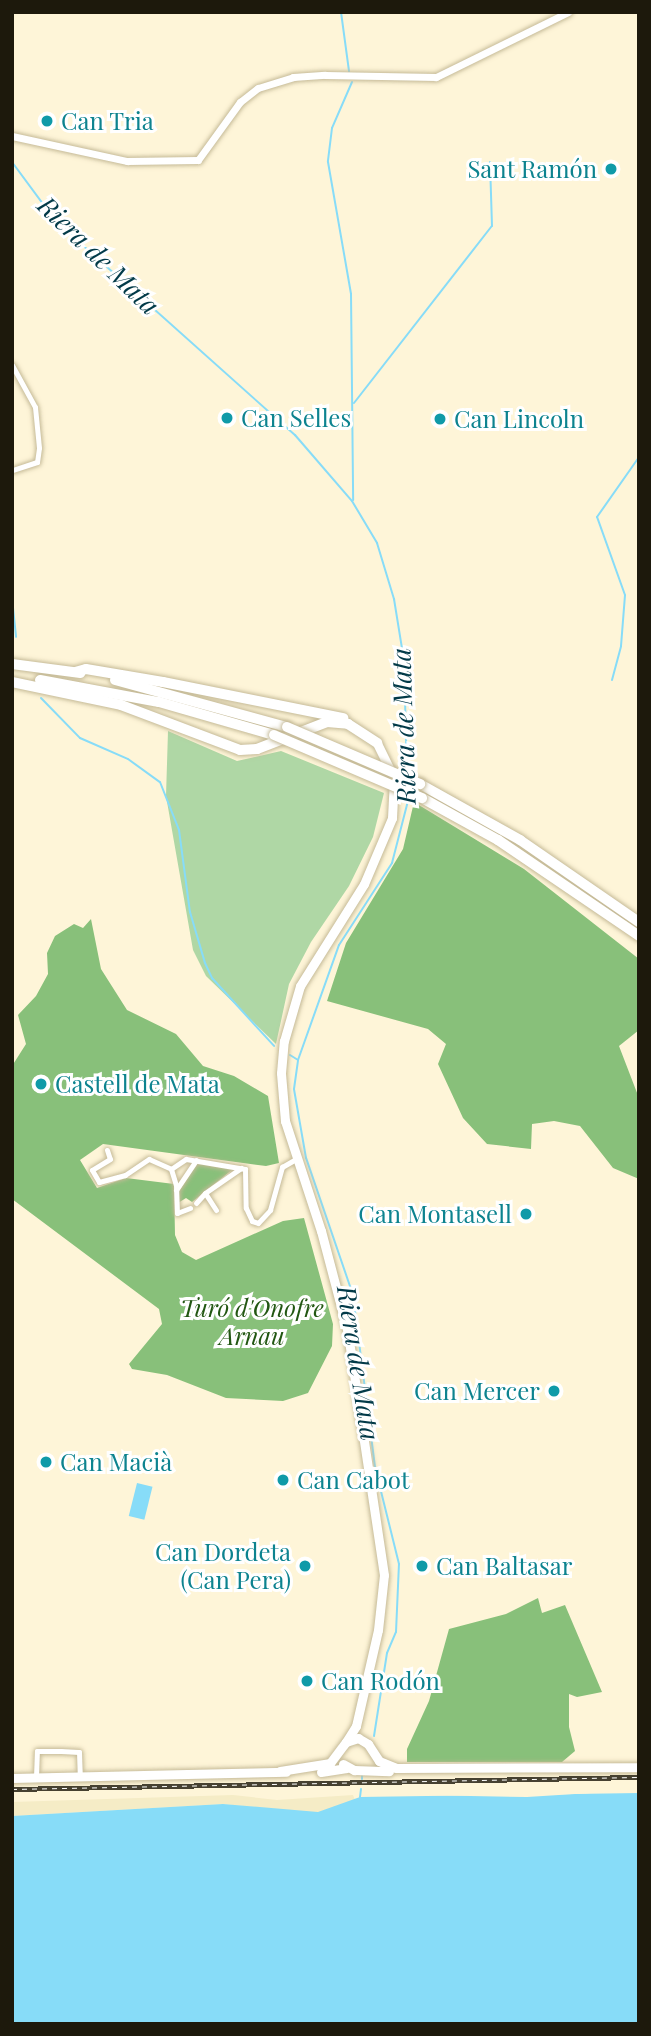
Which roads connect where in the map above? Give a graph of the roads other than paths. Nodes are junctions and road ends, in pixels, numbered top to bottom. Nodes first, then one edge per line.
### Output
1 (568, 12) edge
2 (12, 136) edge
3 (12, 365) edge
4 (12, 470) edge
5 (12, 664) edge
6 (75, 672) junction
7 (12, 676) edge
8 (12, 682) edge
9 (377, 743) junction
10 (639, 922) edge
11 (639, 936) edge
12 (107, 1150) dead end
13 (296, 1159) junction
14 (196, 1160) junction
15 (241, 1168) junction
16 (170, 1169) junction
17 (176, 1190) junction
18 (205, 1193) junction
19 (196, 1203) dead end
20 (190, 1208) dead end
21 (216, 1210) dead end
22 (359, 1713) junction
23 (343, 1746) junction
24 (368, 1746) junction
25 (639, 1767) edge
26 (346, 1768) junction
27 (363, 1769) junction
28 (446, 1769) junction
29 (280, 1771) junction
30 (36, 1777) junction
31 (80, 1777) junction
32 (12, 1778) edge

1 - 2 street
3 - 4 street
5 - 6 highway
6 - 9 highway
6 - 10 highway, bridge
7 - 11 highway, bridge
8 - 9 highway
9 - 13 main road
12 - 16 street
13 - 15 street
13 - 22 main road
14 - 15 street
14 - 16 street
14 - 17 street
15 - 18 street
16 - 17 street
17 - 20 street
18 - 19 street
18 - 21 street
22 - 23 main road
22 - 24 main road
23 - 24 main road
23 - 26 main road
23 - 29 main road
24 - 27 main road
24 - 28 main road
25 - 28 main road
26 - 27 main road
26 - 29 main road
27 - 28 main road
29 - 31 main road
30 - 31 main road
30 - 31 street
30 - 32 main road

